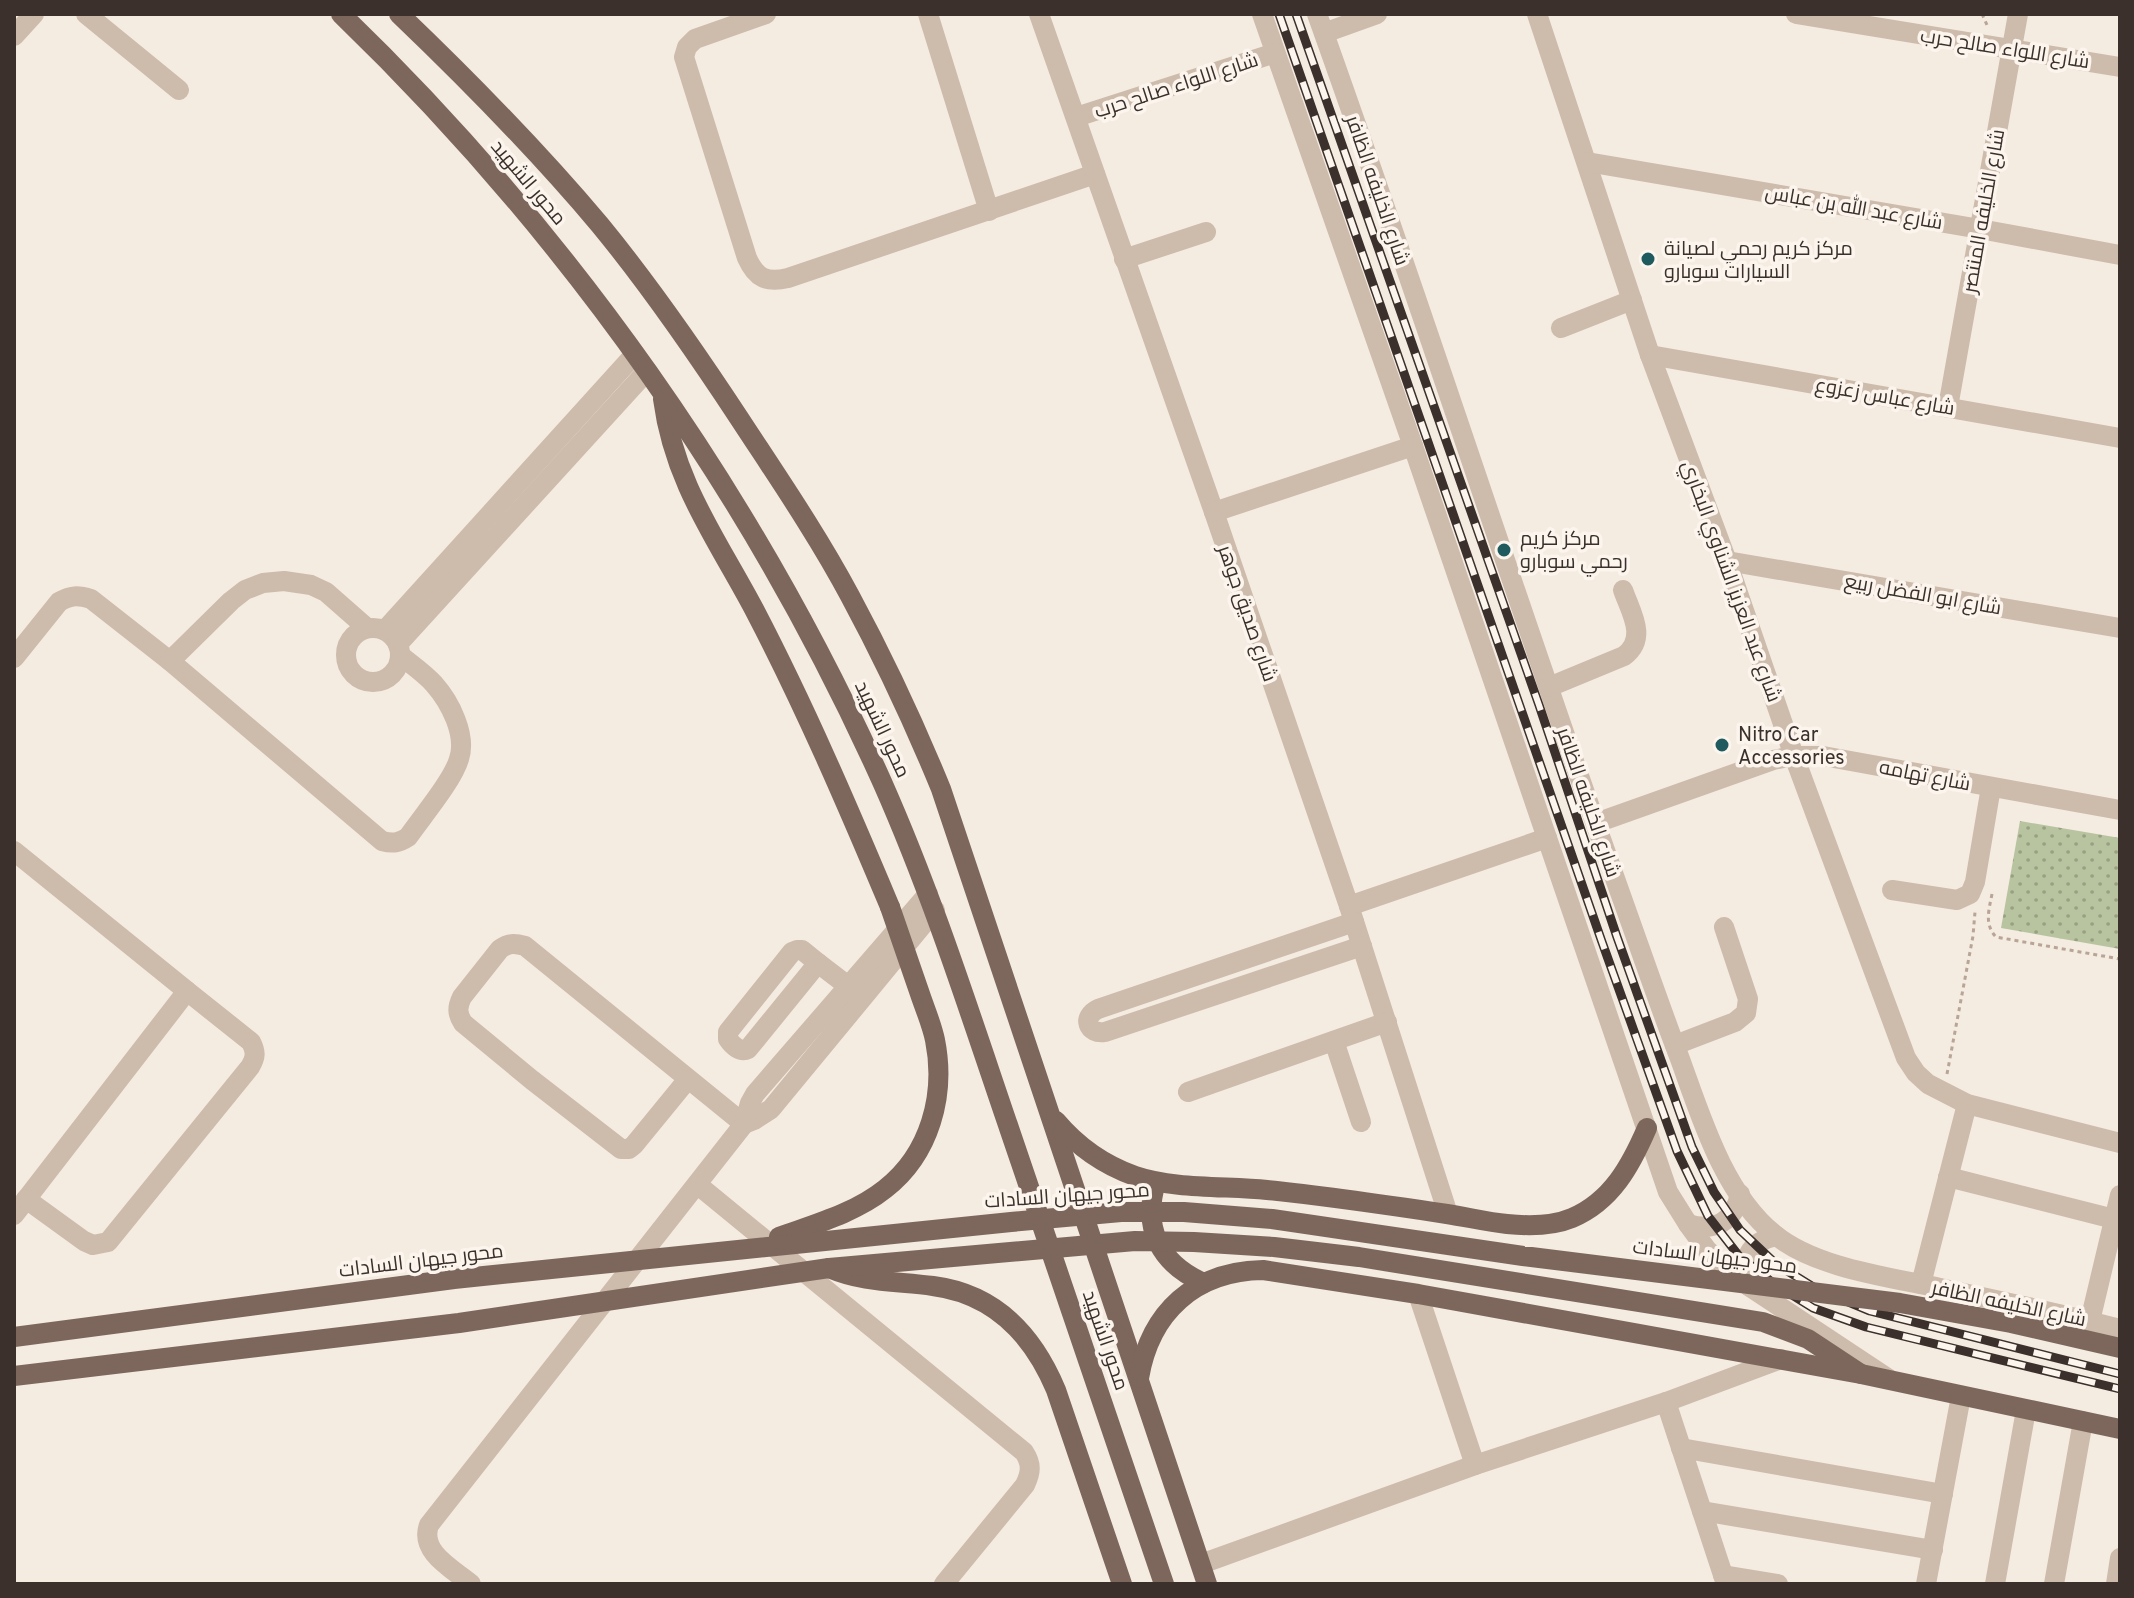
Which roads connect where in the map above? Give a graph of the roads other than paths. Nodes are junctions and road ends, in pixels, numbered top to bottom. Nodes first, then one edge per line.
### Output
1 (34, 14) edge
2 (86, 14) edge
3 (341, 14) edge
4 (399, 14) edge
5 (766, 14) edge
6 (928, 14) edge
7 (1039, 14) edge
8 (1262, 14) edge
9 (1377, 14) edge
10 (1537, 14) edge
11 (1796, 14) edge
12 (2018, 14) edge
13 (1321, 24) edge
14 (14, 36) edge
15 (2012, 49) junction
16 (1275, 53) junction
17 (2120, 67) edge
18 (179, 90) dead end
19 (1076, 117) junction
20 (1587, 162) junction
21 (1095, 174) junction
22 (989, 211) junction
23 (1980, 229) junction
24 (1206, 232) dead end
25 (2120, 255) edge
26 (1124, 259) junction
27 (1632, 300) junction
28 (1561, 328) dead end
29 (1650, 355) junction
30 (641, 363) junction
31 (662, 391) junction
32 (1948, 407) junction
33 (2120, 438) edge
34 (1413, 446) junction
35 (1214, 512) junction
36 (1727, 561) junction
37 (1623, 590) dead end
38 (2120, 628) edge
39 (388, 640) junction
40 (14, 658) edge
41 (170, 661) junction
42 (1549, 687) junction
43 (1794, 756) junction
44 (1991, 787) junction
45 (2120, 810) edge
46 (1596, 823) junction
47 (1547, 838) junction
48 (14, 851) edge
49 (1892, 890) dead end
50 (932, 902) junction
51 (1351, 914) junction
52 (1724, 927) dead end
53 (1362, 946) junction
54 (818, 963) junction
55 (1197, 976) junction
56 (848, 986) junction
57 (187, 991) junction
58 (1204, 999) junction
59 (1387, 1022) junction
60 (1334, 1041) junction
61 (1675, 1045) junction
62 (688, 1079) junction
63 (1188, 1092) dead end
64 (1967, 1104) junction
65 (1051, 1115) junction
66 (1361, 1122) dead end
67 (744, 1124) junction
68 (1647, 1128) junction
69 (2120, 1143) edge
70 (1948, 1177) junction
71 (1156, 1182) junction
72 (698, 1185) junction
73 (1740, 1194) junction
74 (2120, 1195) edge
75 (20, 1207) edge
76 (1448, 1214) junction
77 (2114, 1219) junction
78 (1688, 1224) junction
79 (1776, 1236) junction
80 (750, 1248) junction
81 (829, 1268) junction
82 (2112, 1268) edge
83 (1204, 1283) junction
84 (1921, 1284) junction
85 (1750, 1287) junction
86 (1418, 1294) junction
87 (2090, 1321) junction
88 (2120, 1329) edge
89 (14, 1337) edge
90 (2120, 1348) edge
91 (1781, 1359) junction
92 (1861, 1374) junction
93 (14, 1376) edge
94 (1139, 1378) junction
95 (1890, 1380) junction
96 (1961, 1396) junction
97 (1666, 1402) junction
98 (2026, 1410) junction
99 (2083, 1421) junction
100 (2120, 1429) edge
101 (1681, 1448) junction
102 (1475, 1465) junction
103 (1943, 1494) junction
104 (1702, 1511) junction
105 (1933, 1550) junction
106 (2120, 1558) edge
107 (1204, 1574) edge
108 (1725, 1580) edge
109 (471, 1584) edge
110 (944, 1584) edge
111 (1122, 1584) edge
112 (1164, 1584) edge
113 (1778, 1584) edge
114 (1926, 1584) edge
115 (1995, 1584) edge
116 (2054, 1584) edge
117 (2116, 1584) edge

1 - 14 street
2 - 18 street
3 - 30 main road, محور الشهيد
4 - 65 main road, محور الشهيد
5 - 22 street
6 - 22 street
7 - 19 street, شارع صديق جوهر
8 - 16 street
9 - 13 street
10 - 20 street, شارع عبد العزيز الشناوي البخاري
11 - 15 street, شارع اللواء صالح حرب
12 - 15 street, شارع الخليفه المنتصر
13 - 42 street, شارع الخليفه الظافر
15 - 17 street, شارع اللواء صالح حرب
15 - 23 street, شارع الخليفه المنتصر
16 - 19 street, شارع اللواء صالح حرب
16 - 34 street
19 - 21 street, شارع صديق جوهر
20 - 23 street, شارع عبد الله بن عباس
20 - 27 street, شارع عبد العزيز الشناوي البخاري
21 - 22 street
21 - 26 street, شارع صديق جوهر
23 - 25 street, شارع عبد الله بن عباس
23 - 32 street, شارع الخليفه المنتصر
24 - 26 street
26 - 35 street, شارع صديق جوهر
27 - 28 street
27 - 29 street, شارع عبد العزيز الشناوي البخاري
29 - 32 street, شارع عباس زعزوع
29 - 36 street, شارع عبد العزيز الشناوي البخاري
30 - 31 main road, محور الشهيد
30 - 39 street
31 - 50 main road, محور الشهيد
31 - 80 main road, bridge
32 - 33 street, شارع عباس زعزوع
34 - 35 street
34 - 47 street
35 - 51 street, شارع صديق جوهر
36 - 38 street, شارع ابو الفضل ربيع
36 - 43 street, شارع عبد العزيز الشناوي البخاري
37 - 42 street
39 - 41 street
39 - 41 street
40 - 41 street
42 - 46 street, شارع الخليفه الظافر
43 - 44 street, شارع تهامه
43 - 46 street, شارع تهامه
43 - 64 street, شارع عبد العزيز الشناوي البخاري
44 - 45 street, شارع تهامه
44 - 49 street
46 - 61 street, شارع الخليفه الظافر
47 - 51 street
47 - 68 street
48 - 57 street
50 - 56 street
50 - 67 street
50 - 112 main road, محور الشهيد
51 - 53 street, شارع صديق جوهر
51 - 55 street
52 - 61 street
53 - 58 street
53 - 59 street, شارع صديق جوهر
54 - 54 street
54 - 56 street
55 - 58 street
55 - 58 street
56 - 67 street
57 - 75 street
57 - 75 street
59 - 60 street
59 - 76 street, شارع صديق جوهر
60 - 63 street
60 - 66 street
61 - 73 street, شارع الخليفه الظافر
62 - 62 street
62 - 67 street
64 - 69 street, شارع عبد العزيز الشناوي البخاري
64 - 70 street
65 - 71 main road
65 - 94 main road, محور الشهيد
67 - 72 street
68 - 76 main road
68 - 78 street
70 - 77 street
70 - 84 street
71 - 76 main road
71 - 83 main road
72 - 109 street
72 - 110 street
73 - 78 street
73 - 79 street, شارع الخليفه الظافر
74 - 77 street
77 - 82 street
78 - 85 street
79 - 84 street, شارع الخليفه الظافر
79 - 85 street
80 - 89 main road, محور جيهان السادات, bridge
80 - 90 main road, محور جيهان السادات, bridge
81 - 92 main road, bridge
81 - 93 main road, bridge
81 - 111 main road
82 - 87 street
83 - 86 main road
83 - 94 main road
84 - 87 street, شارع الخليفه الظافر
85 - 95 street
86 - 91 main road
86 - 102 street
87 - 88 street, شارع الخليفه الظافر
91 - 92 main road
91 - 97 street
92 - 95 main road
94 - 107 main road, محور الشهيد
95 - 96 main road
96 - 98 main road
96 - 103 street
97 - 101 street
97 - 102 street
98 - 99 main road
98 - 115 street
99 - 100 main road
99 - 116 street
101 - 103 street
101 - 104 street
102 - 107 street
103 - 105 street
104 - 105 street
104 - 108 street
105 - 114 street
106 - 117 street
108 - 113 street

